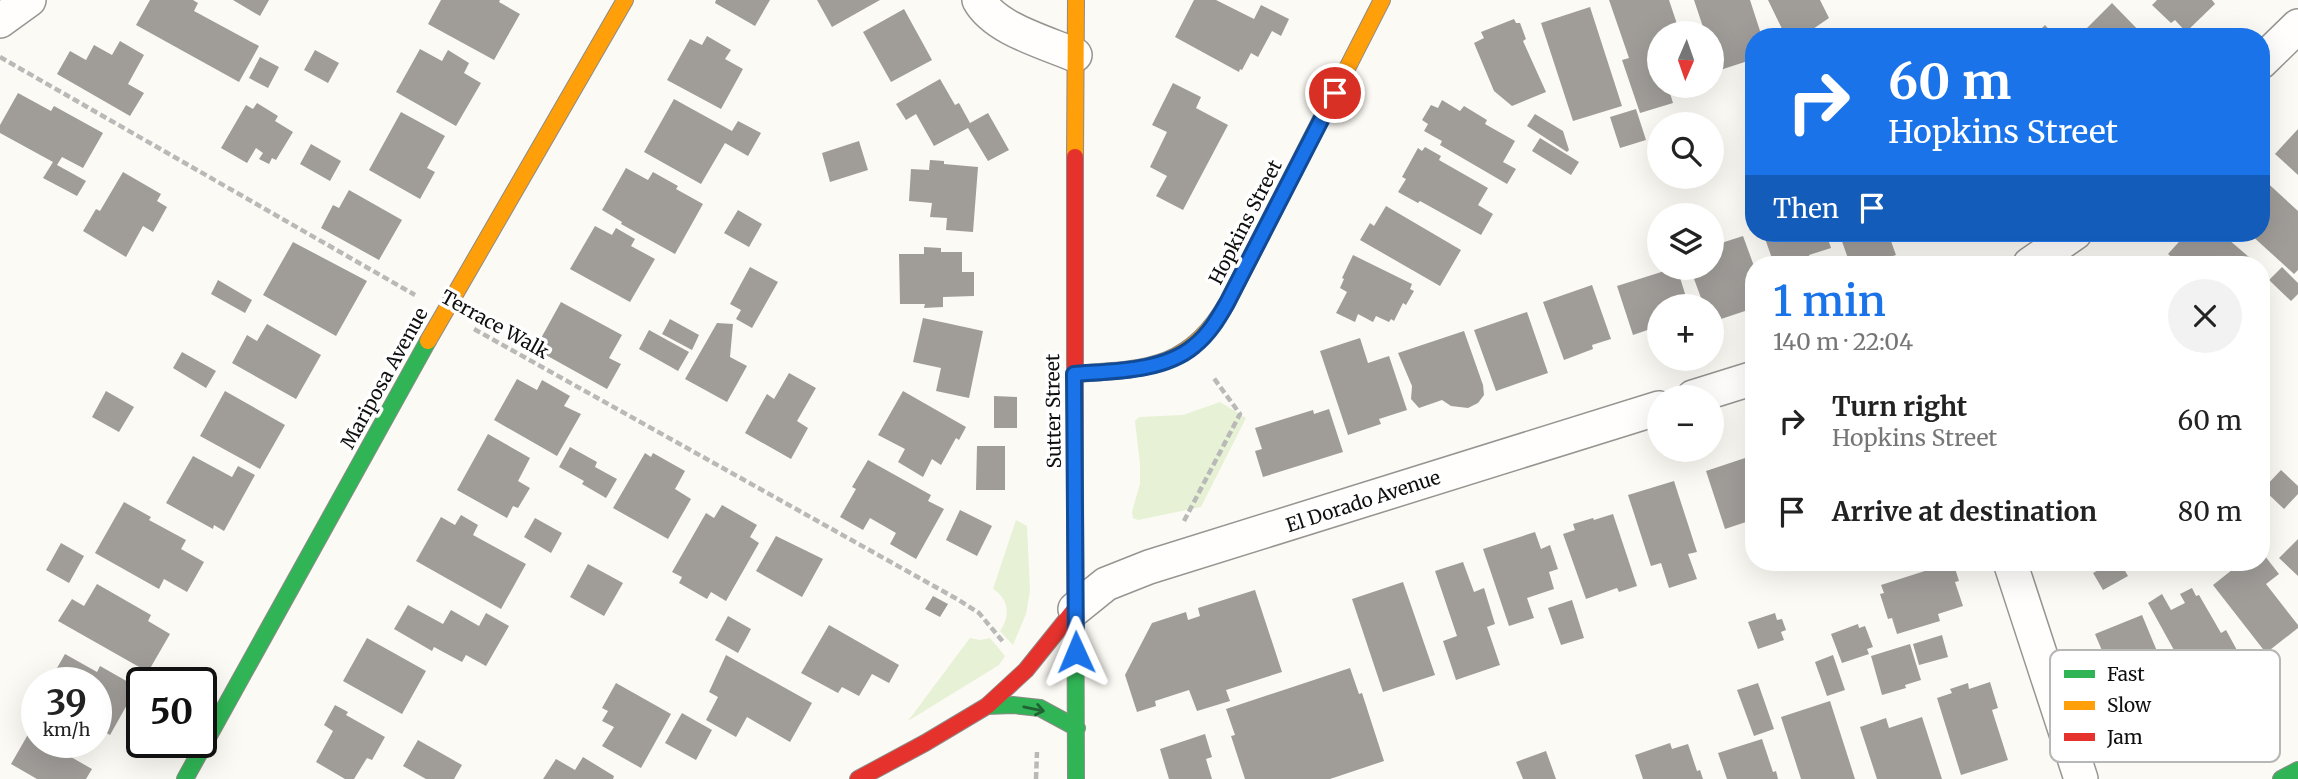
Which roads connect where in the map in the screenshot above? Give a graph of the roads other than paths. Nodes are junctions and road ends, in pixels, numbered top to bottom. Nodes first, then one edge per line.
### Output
1 (29, 0) edge
2 (625, 0) edge
3 (979, 0) edge
4 (1076, 0) edge
5 (1382, 0) edge
6 (0, 21) edge
7 (2298, 26) edge
8 (2270, 53) edge
9 (1075, 55) junction
10 (2062, 242) edge
11 (2042, 256) edge
12 (1074, 374) junction
13 (1745, 381) edge
14 (1724, 387) edge
15 (1647, 412) edge
16 (2013, 571) edge
17 (1075, 610) junction
18 (2050, 684) edge
19 (987, 706) junction
20 (1077, 728) junction
21 (2075, 762) edge
22 (2298, 771) edge
23 (186, 779) edge
24 (858, 779) edge
25 (1076, 779) edge
26 (2081, 779) edge
27 (2281, 779) edge

1 - 6 street
2 - 23 street, Mariposa Avenue
3 - 9 street
4 - 9 street, Sutter Street
5 - 12 street, Hopkins Street
7 - 8 street
9 - 12 street, Sutter Street
10 - 11 street
12 - 17 street, Sutter Street
13 - 14 street
15 - 17 street, El Dorado Avenue
16 - 18 street
17 - 19 street
17 - 20 street, Sutter Street
19 -> 20 street
19 - 24 street
20 - 25 street, Sutter Street
21 - 26 street
22 - 27 street

